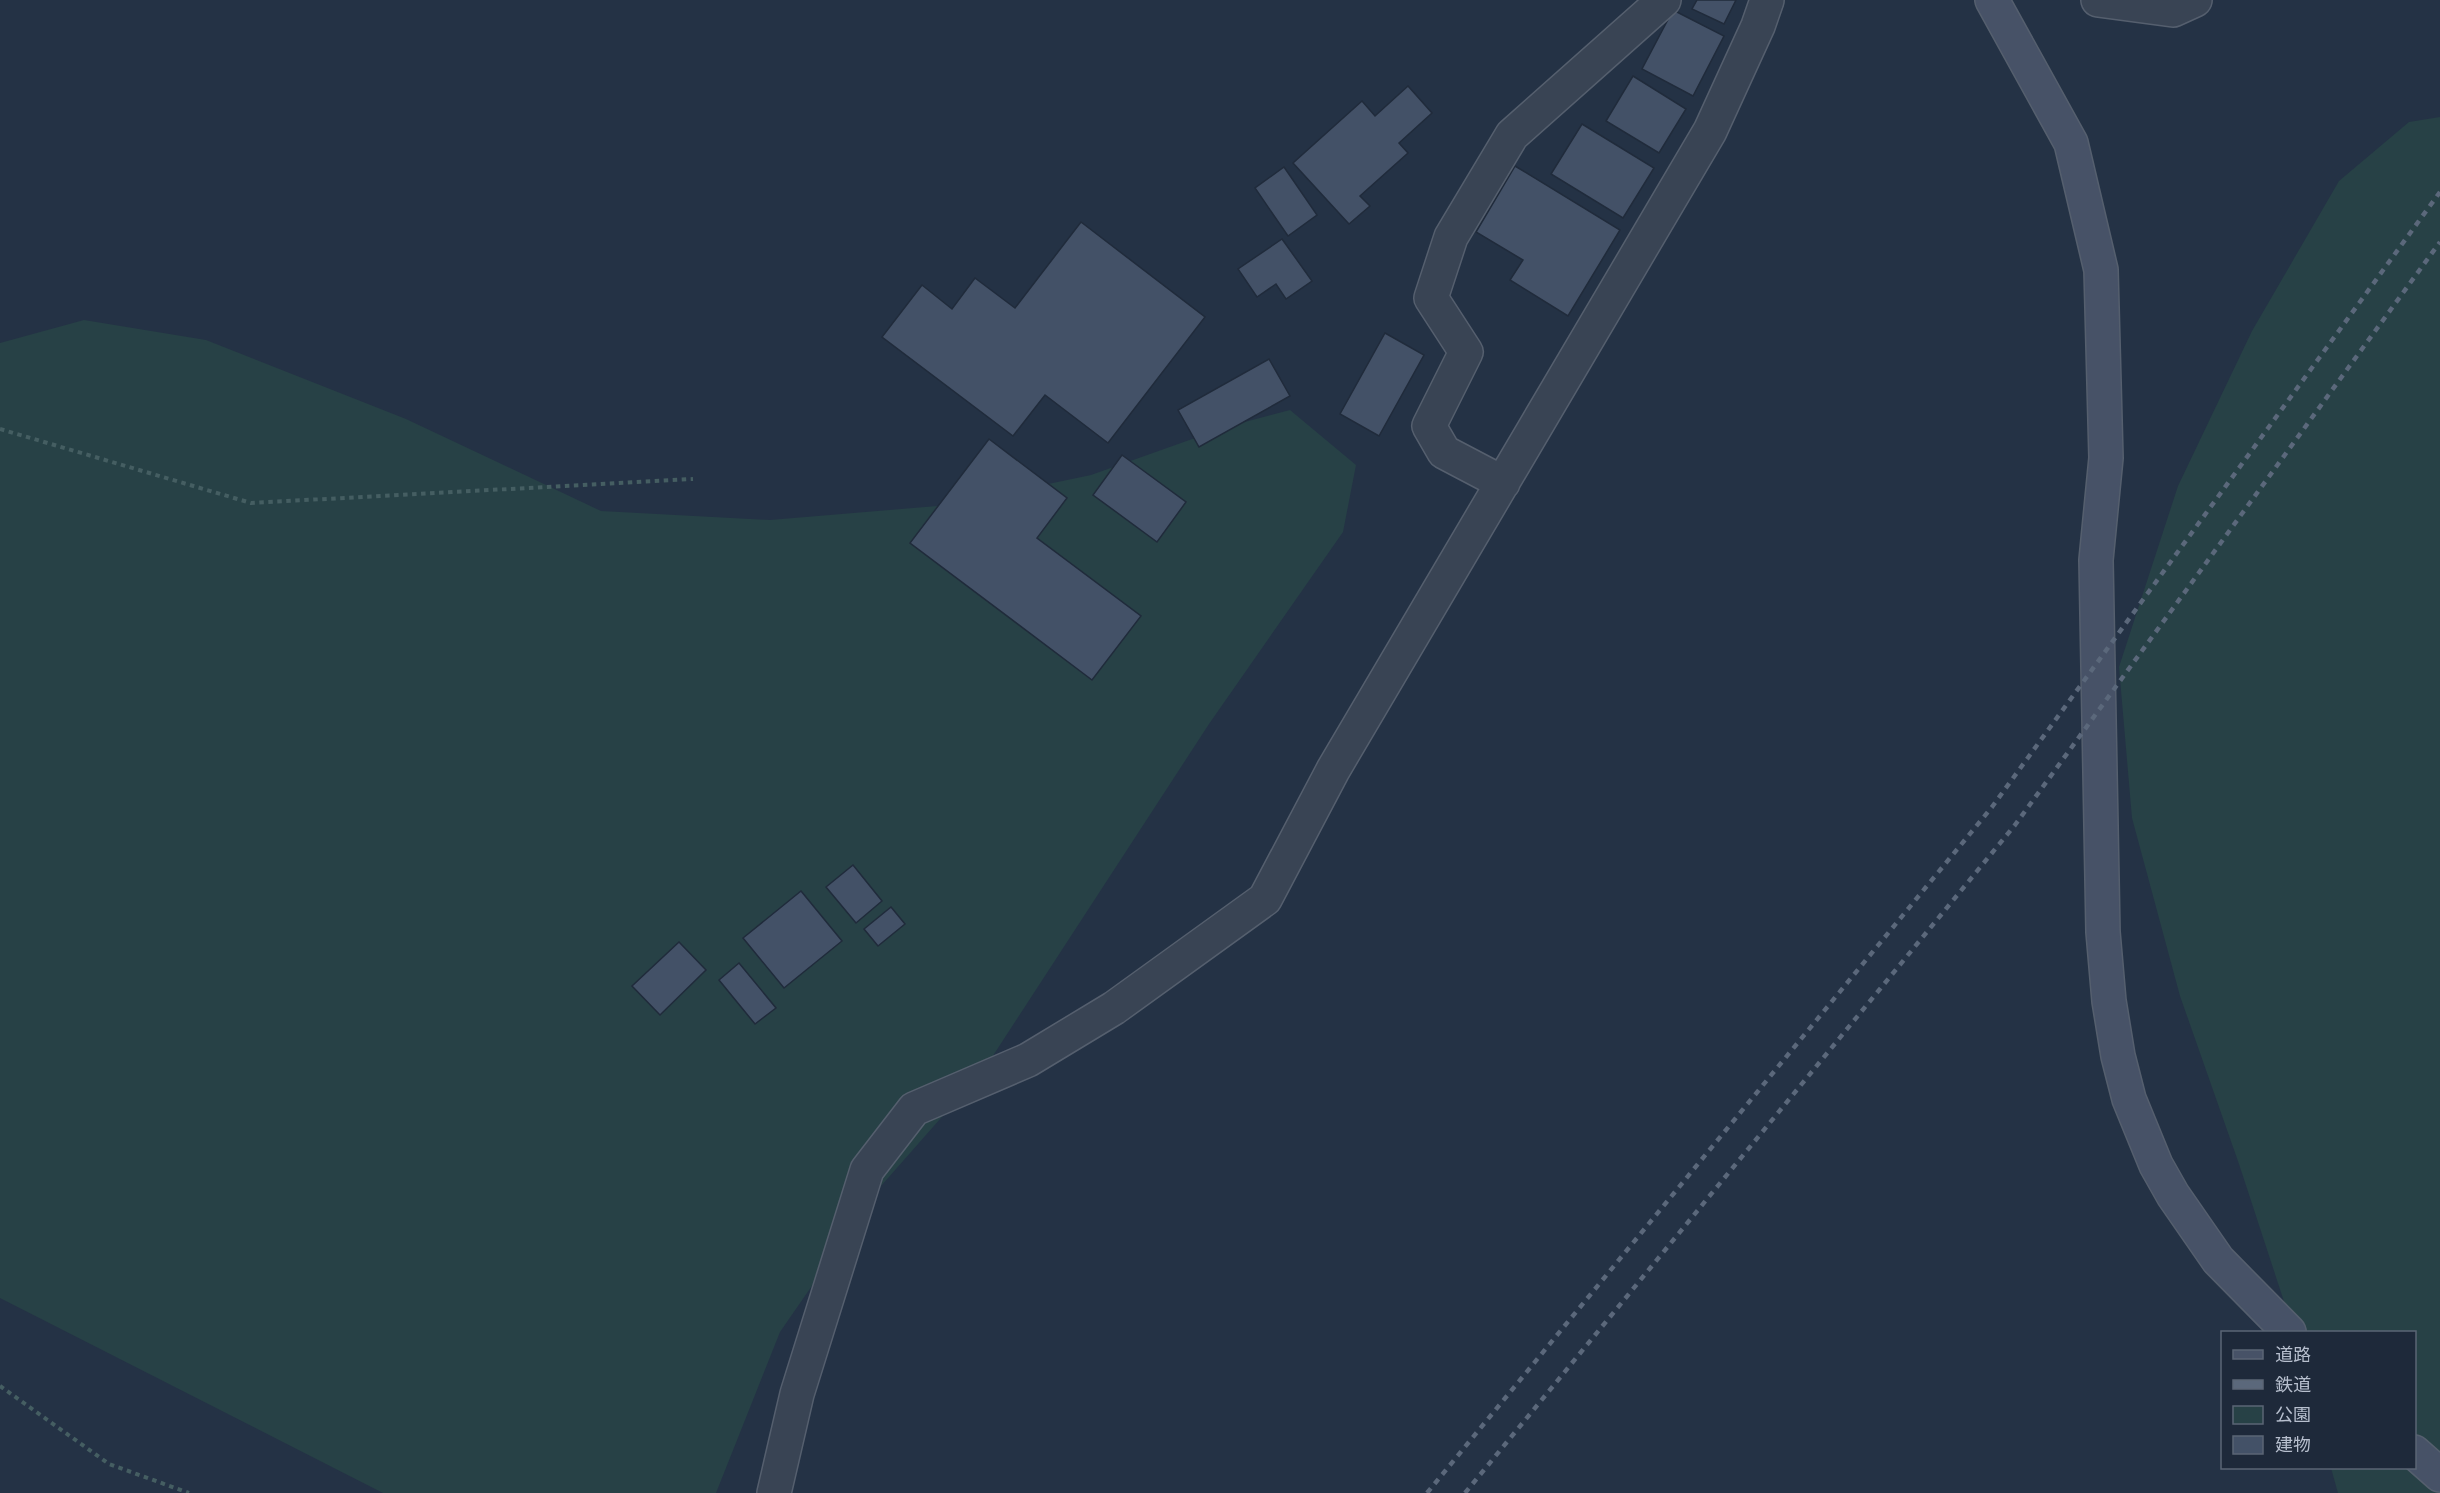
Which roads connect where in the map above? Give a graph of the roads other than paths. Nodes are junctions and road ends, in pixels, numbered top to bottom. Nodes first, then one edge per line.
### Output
1 (1664, 0) edge
2 (1767, 0) edge
3 (1992, 0) edge
4 (2098, 0) edge
5 (2195, 0) edge
6 (1503, 483) junction
7 (2288, 1331) edge
8 (2416, 1453) edge
9 (2440, 1475) edge
10 (774, 1493) edge

1 - 6 street
2 - 6 street
3 - 7 street
4 - 5 street
6 - 10 street
8 - 9 street

